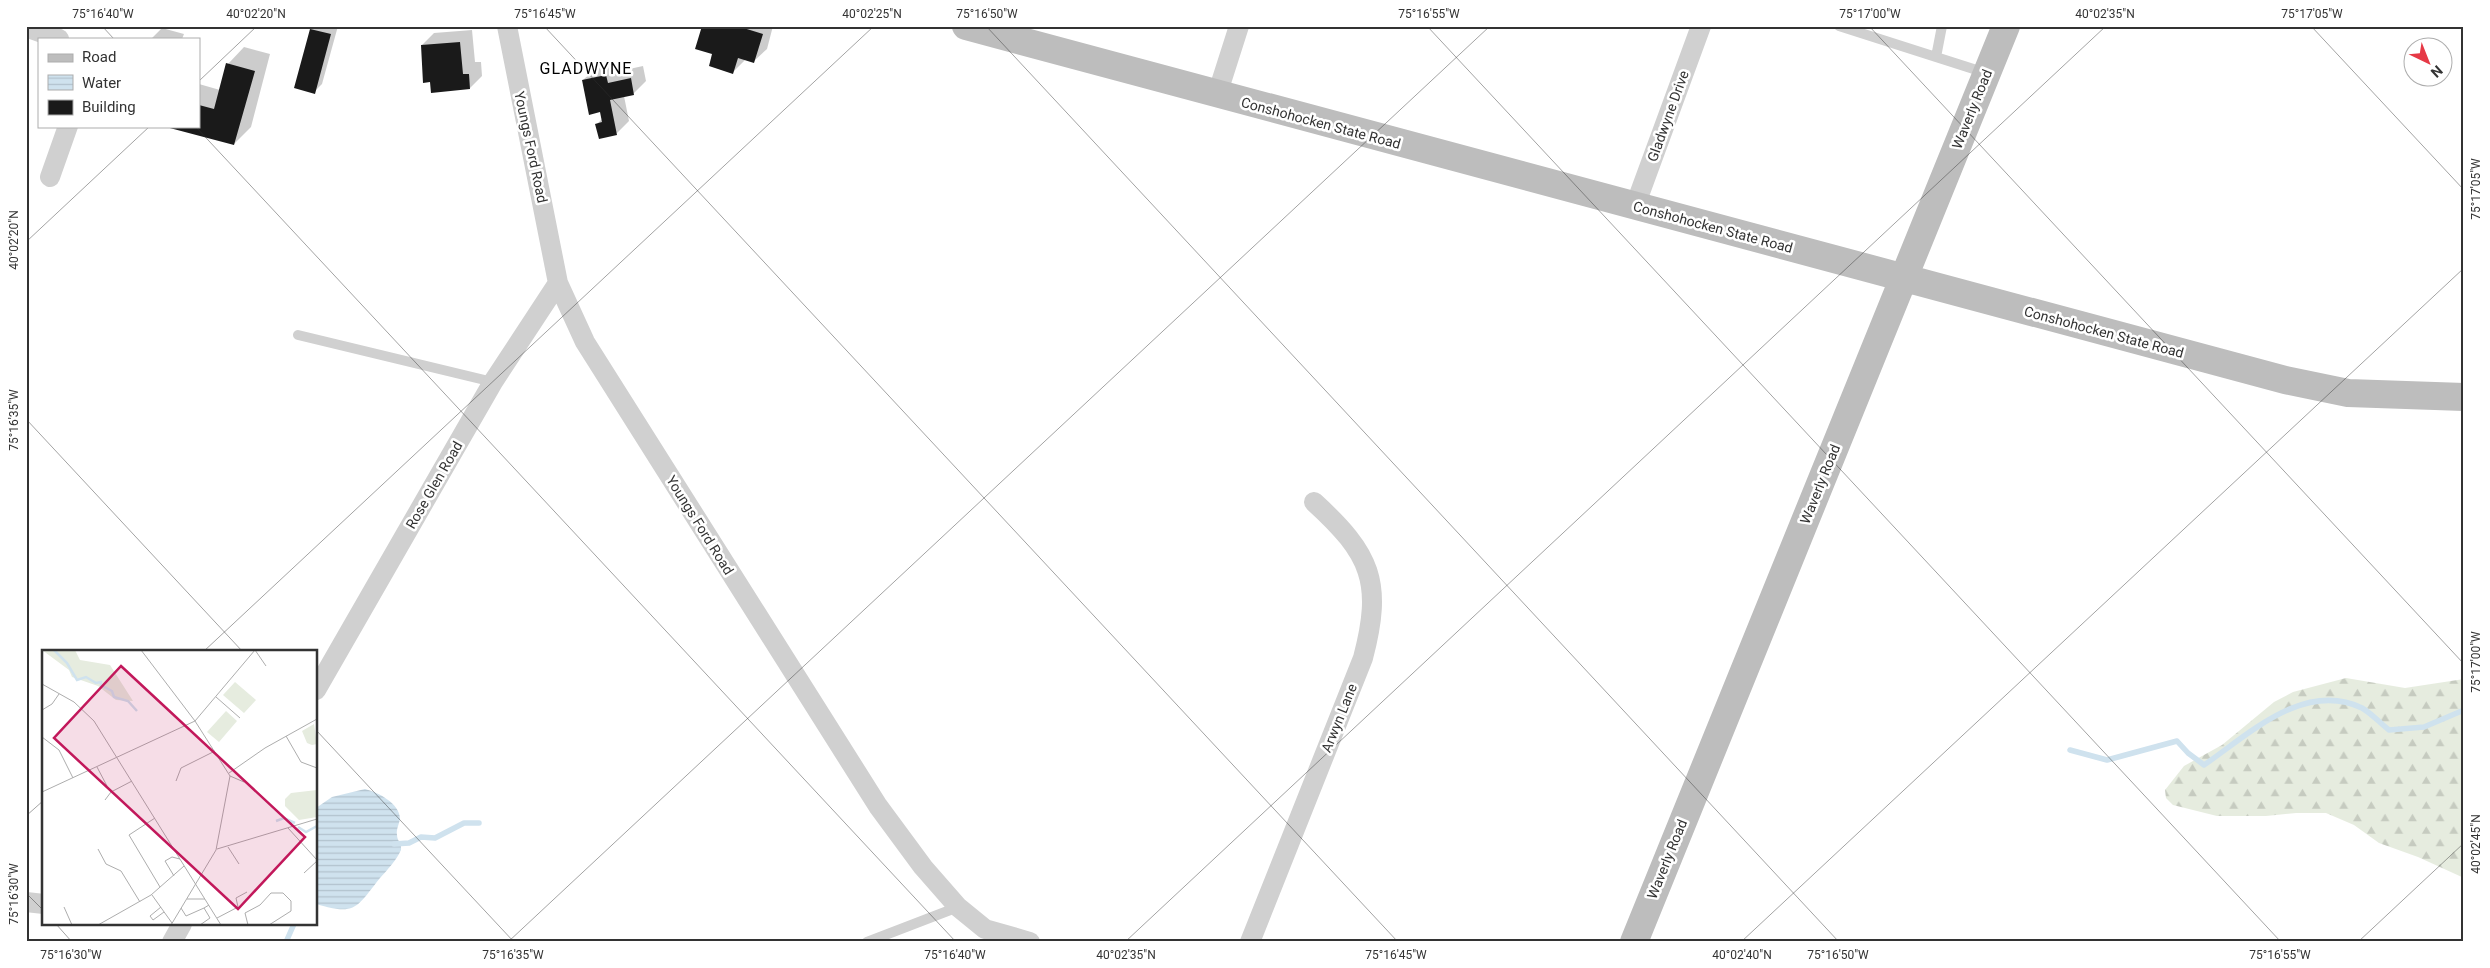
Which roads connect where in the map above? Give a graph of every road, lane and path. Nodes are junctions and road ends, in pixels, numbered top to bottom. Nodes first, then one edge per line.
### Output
1 (507, 26) edge
2 (966, 26) edge
3 (1240, 26) edge
4 (1700, 26) edge
5 (1839, 26) edge
6 (1942, 26) edge
7 (2006, 26) edge
8 (26, 28) edge
9 (56, 38) edge
10 (1936, 57) junction
11 (1987, 73) junction
12 (1217, 95) junction
13 (67, 128) edge
14 (50, 177) dead end
15 (1635, 206) junction
16 (1904, 278) junction
17 (558, 283) junction
18 (298, 335) dead end
19 (493, 382) junction
20 (2464, 397) edge
21 (1314, 502) dead end
22 (318, 687) edge
23 (26, 902) edge
24 (42, 904) edge
25 (958, 907) junction
26 (181, 926) edge
27 (984, 935) edge
28 (172, 942) edge
29 (867, 942) edge
30 (1030, 942) edge
31 (1250, 942) edge
32 (1634, 942) edge

1 - 17 street, Youngs Ford Road
2 - 12 main road, Conshohocken State Road
3 - 12 street
4 - 15 street, Gladwyne Drive
5 - 10 lane
6 - 10 lane
7 - 11 main road, Waverly Road
8 - 9 street
10 - 11 lane
11 - 16 main road, Waverly Road
12 - 15 main road, Conshohocken State Road
13 - 14 street
15 - 16 main road, Conshohocken State Road
16 - 20 main road, Conshohocken State Road
16 - 32 main road, Waverly Road
17 - 19 street, Rose Glen Road
17 - 25 street, Youngs Ford Road
18 - 19 lane
19 - 22 street, Rose Glen Road
21 - 31 street, Arwyn Lane
23 - 24 street
25 - 27 street, Youngs Ford Road
25 - 29 lane
26 - 28 street
27 - 30 street, Youngs Ford Road

